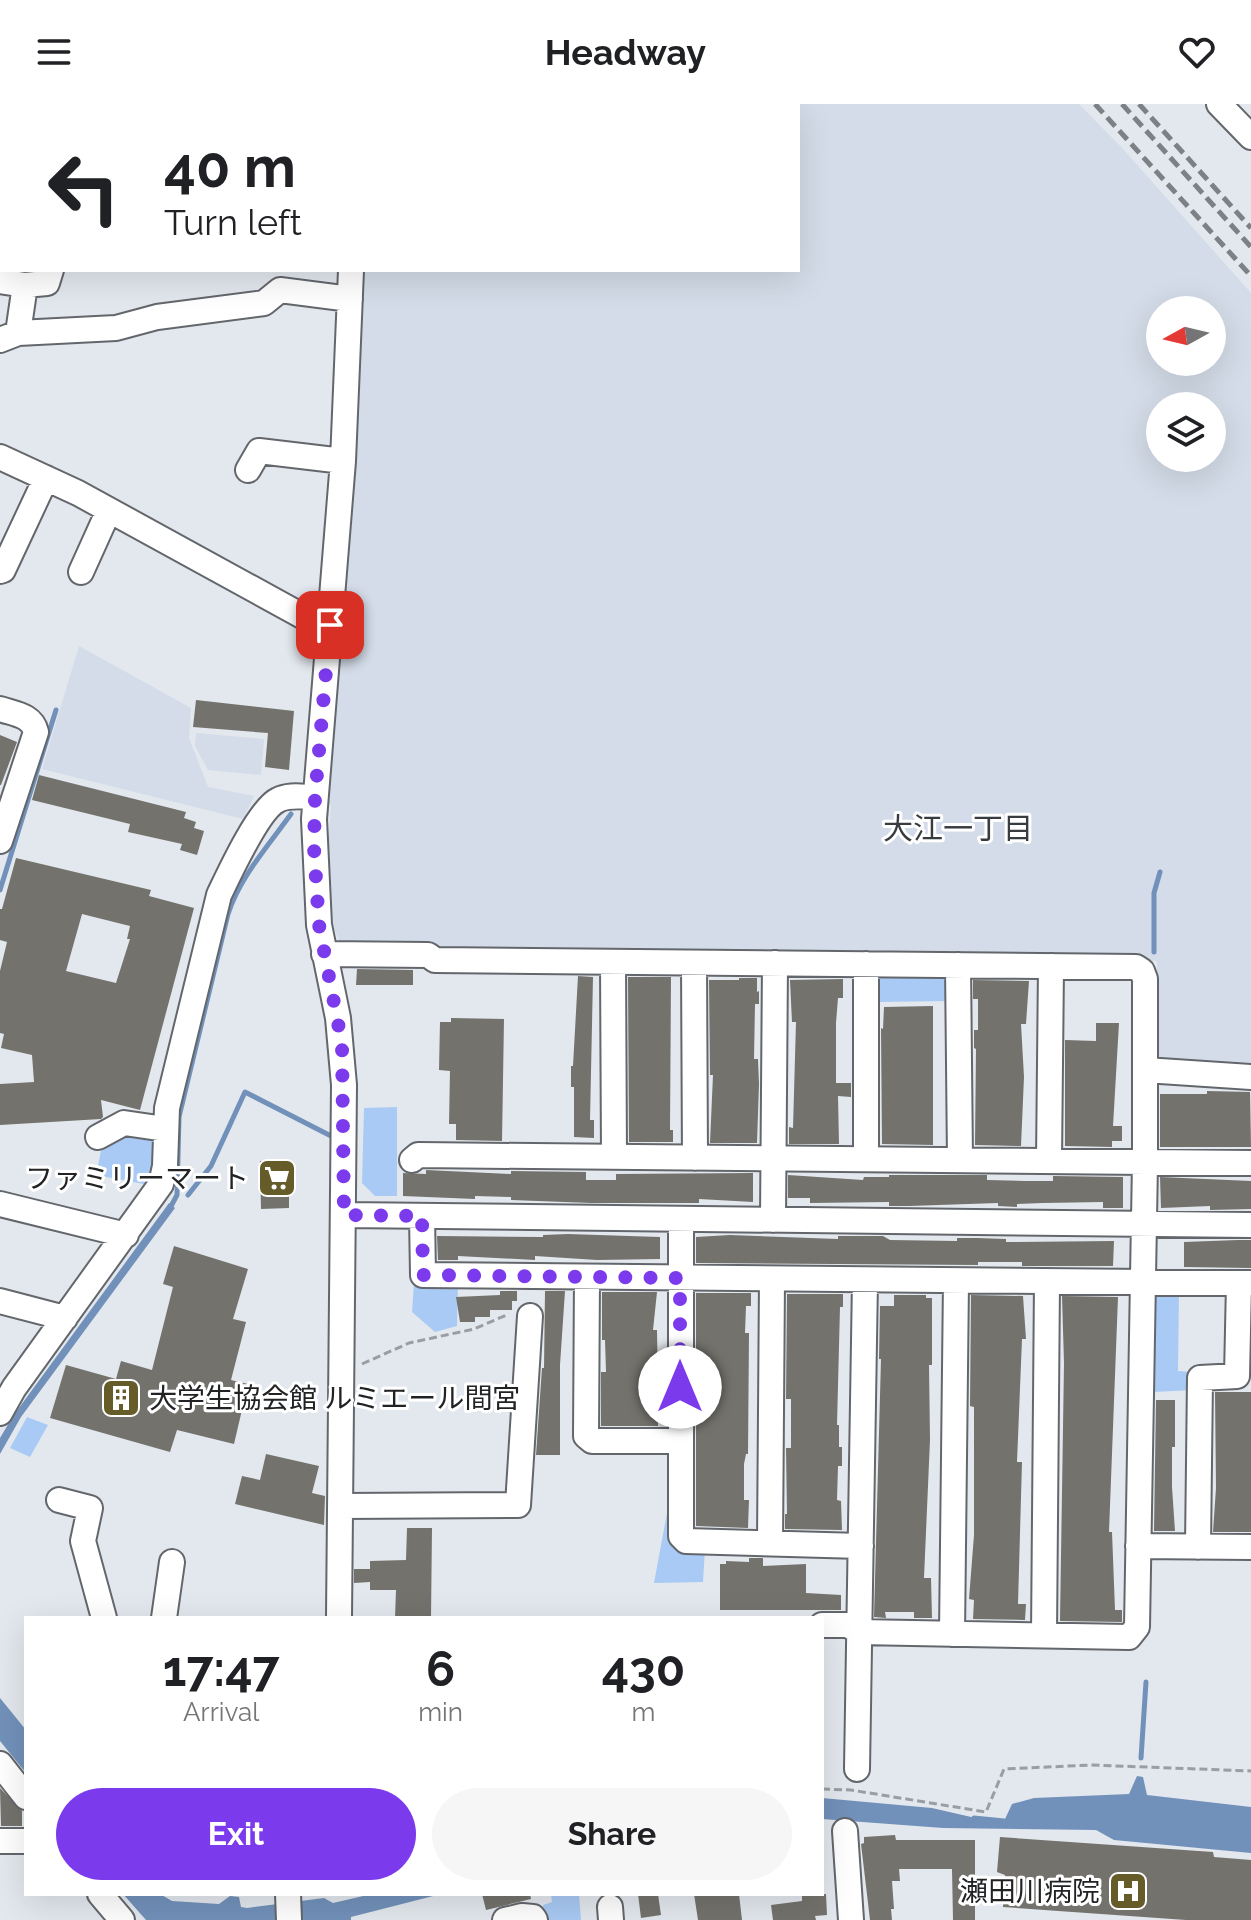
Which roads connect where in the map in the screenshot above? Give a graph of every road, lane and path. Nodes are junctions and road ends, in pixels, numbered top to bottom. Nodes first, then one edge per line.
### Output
1 (1233, 109) edge
2 (1251, 137) edge
3 (50, 272) edge
4 (351, 272) edge
5 (0, 281) edge
6 (25, 285) junction
7 (350, 299) junction
8 (9, 336) edge
9 (0, 457) edge
10 (343, 461) junction
11 (248, 470) dead end
12 (46, 478) junction
13 (109, 510) junction
14 (0, 571) edge
15 (81, 572) dead end
16 (330, 625) junction
17 (0, 709) edge
18 (315, 797) junction
19 (0, 841) edge
20 (324, 954) junction
21 (613, 962) junction
22 (694, 963) junction
23 (775, 963) junction
24 (866, 964) junction
25 (958, 965) junction
26 (1051, 966) junction
27 (1145, 1070) junction
28 (1251, 1077) edge
29 (165, 1129) junction
30 (98, 1137) dead end
31 (614, 1157) junction
32 (695, 1158) junction
33 (775, 1159) junction
34 (866, 1159) junction
35 (412, 1160) dead end
36 (960, 1160) junction
37 (1049, 1161) junction
38 (1145, 1162) junction
39 (1251, 1163) edge
40 (0, 1204) edge
41 (344, 1215) junction
42 (422, 1216) junction
43 (681, 1219) junction
44 (773, 1220) junction
45 (1143, 1223) junction
46 (1251, 1225) edge
47 (126, 1235) junction
48 (587, 1277) junction
49 (680, 1278) junction
50 (772, 1279) junction
51 (865, 1280) junction
52 (956, 1281) junction
53 (1047, 1281) junction
54 (1142, 1282) junction
55 (1245, 1283) edge
56 (0, 1301) edge
57 (519, 1315) joint
58 (65, 1318) junction
59 (343, 1365) junction
60 (2, 1405) edge
61 (681, 1441) junction
62 (59, 1500) dead end
63 (341, 1506) junction
64 (770, 1543) junction
65 (861, 1546) junction
66 (1138, 1546) junction
67 (1198, 1547) junction
68 (1251, 1547) edge
69 (172, 1562) dead end
70 (103, 1616) edge
71 (164, 1616) edge
72 (339, 1616) edge
73 (824, 1625) edge
74 (859, 1632) junction
75 (952, 1634) junction
76 (1044, 1635) junction
77 (0, 1764) edge
78 (857, 1769) dead end
79 (1251, 1771) edge
80 (824, 1789) edge
81 (24, 1794) edge
82 (845, 1831) dead end
83 (0, 1841) edge
84 (24, 1841) edge
85 (102, 1896) edge
86 (122, 1920) edge
87 (505, 1920) edge
88 (535, 1920) edge
89 (851, 1920) edge

1 - 2 street
3 - 6 street
4 - 7 street
5 - 6 street
6 - 8 street
7 - 8 street
7 - 10 street
9 - 12 street
10 - 11 street
10 - 16 street
12 - 13 street
12 - 14 street
13 - 15 street
13 - 16 street
16 - 18 street
17 - 19 street
18 - 20 street
18 - 29 street
20 - 21 street
20 - 41 street
21 - 22 street
21 - 31 street
22 - 23 street
22 - 32 street
23 - 24 street
23 - 33 street
24 - 25 street
24 - 34 street
25 - 26 street
25 - 36 street
26 - 27 street
26 - 37 street
27 - 28 street
27 - 38 street
29 - 30 street
29 - 47 street
31 - 32 street
31 - 35 street
32 - 33 street
33 - 34 street
33 - 44 street
34 - 36 street
36 - 37 street
37 - 38 street
38 - 39 street
38 - 45 street
40 - 47 street
41 - 42 street
41 - 59 street
42 - 43 street
42 - 48 street
43 - 44 street
43 - 49 street
44 - 45 street
45 - 46 street
45 - 54 street
47 - 58 street
48 - 49 street
48 - 61 street
49 - 50 street
49 - 61 street
50 - 51 street
50 - 64 street
51 - 52 street
51 - 65 street
52 - 53 street
52 - 75 street
53 - 54 street
53 - 76 street
54 - 55 street
54 - 66 street
55 - 67 street
56 - 58 street
57 - 59 path
57 - 63 street
58 - 60 street
59 - 63 street
61 - 64 street
62 - 70 street
63 - 72 street
64 - 65 street
65 - 74 street
66 - 67 street
66 - 76 street
67 - 68 street
69 - 71 street
73 - 74 street
74 - 75 street
74 - 78 street
75 - 76 street
77 - 81 street
79 - 80 path
82 - 89 street
83 - 84 street
85 - 86 street
87 - 88 street

